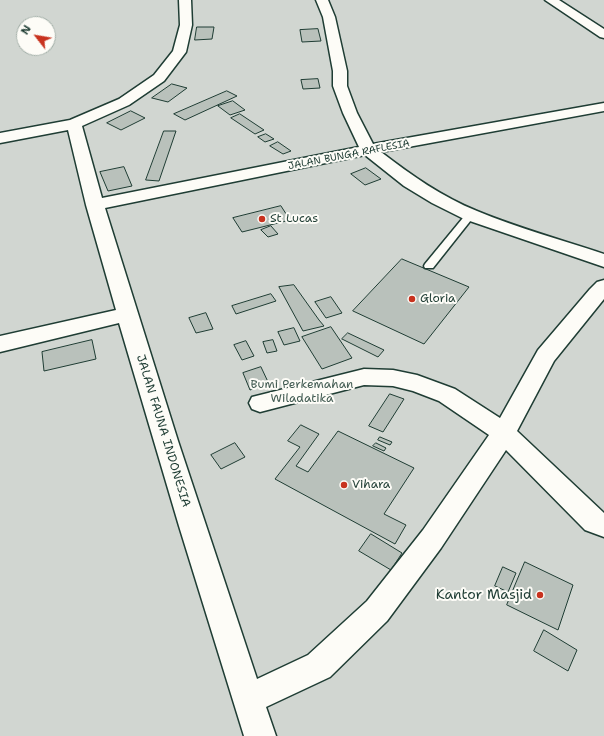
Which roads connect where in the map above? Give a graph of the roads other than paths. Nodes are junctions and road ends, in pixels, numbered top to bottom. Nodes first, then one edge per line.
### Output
1 (185, 0) edge
2 (322, 0) edge
3 (551, 0) edge
4 (604, 34) edge
5 (604, 107) edge
6 (74, 124) junction
7 (0, 138) edge
8 (368, 150) junction
9 (95, 205) junction
10 (470, 215) junction
11 (604, 261) edge
12 (429, 266) dead end
13 (596, 296) edge
14 (127, 314) junction
15 (0, 344) edge
16 (260, 403) dead end
17 (504, 433) junction
18 (604, 525) edge
19 (248, 699) junction
20 (260, 736) edge

1 - 6 street
2 - 8 street
3 - 4 street
5 - 8 street, JALAN BUNGA RAFLESIA
6 - 7 street
6 - 9 street, JALAN FAUNA INDONESIA
8 - 9 street, JALAN BUNGA RAFLESIA
8 - 10 street
9 - 14 street, JALAN FAUNA INDONESIA
10 - 11 street
10 - 12 lane
13 - 17 street
14 - 15 street
14 - 19 street, JALAN FAUNA INDONESIA
16 - 17 street
17 - 18 street
17 - 19 street
19 - 20 street, JALAN FAUNA INDONESIA

